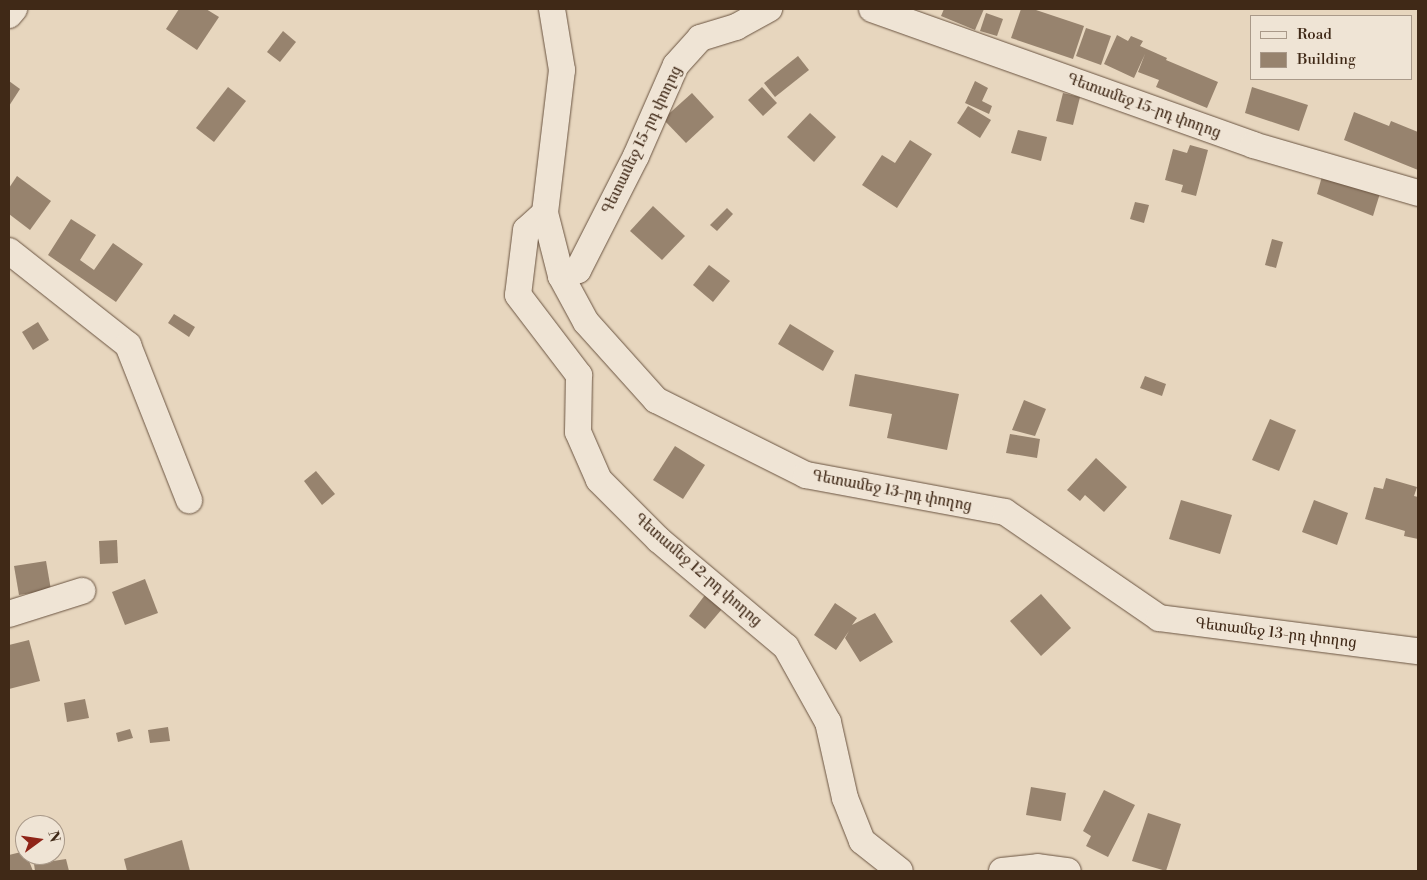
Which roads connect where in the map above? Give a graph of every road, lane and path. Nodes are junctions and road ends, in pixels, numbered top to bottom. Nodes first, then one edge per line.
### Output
1 (14, 9) edge
2 (552, 9) edge
3 (769, 9) edge
4 (872, 9) edge
5 (9, 15) edge
6 (1418, 194) edge
7 (545, 213) junction
8 (9, 251) edge
9 (561, 276) junction
10 (189, 500) dead end
11 (82, 591) dead end
12 (9, 614) edge
13 (1418, 651) edge
14 (900, 871) edge
15 (1002, 871) edge
16 (1068, 871) edge

1 - 5 street
2 - 7 street, Գետամեջ 13-րդ փողոց
3 - 9 street, Գետամեջ 15-րդ փողոց
4 - 6 street, Գետամեջ 15-րդ փողոց
7 - 9 street, Գետամեջ 13-րդ փողոց
7 - 14 street, Գետամեջ 12-րդ փողոց
8 - 10 street
9 - 13 street, Գետամեջ 13-րդ փողոց
11 - 12 street
15 - 16 street

